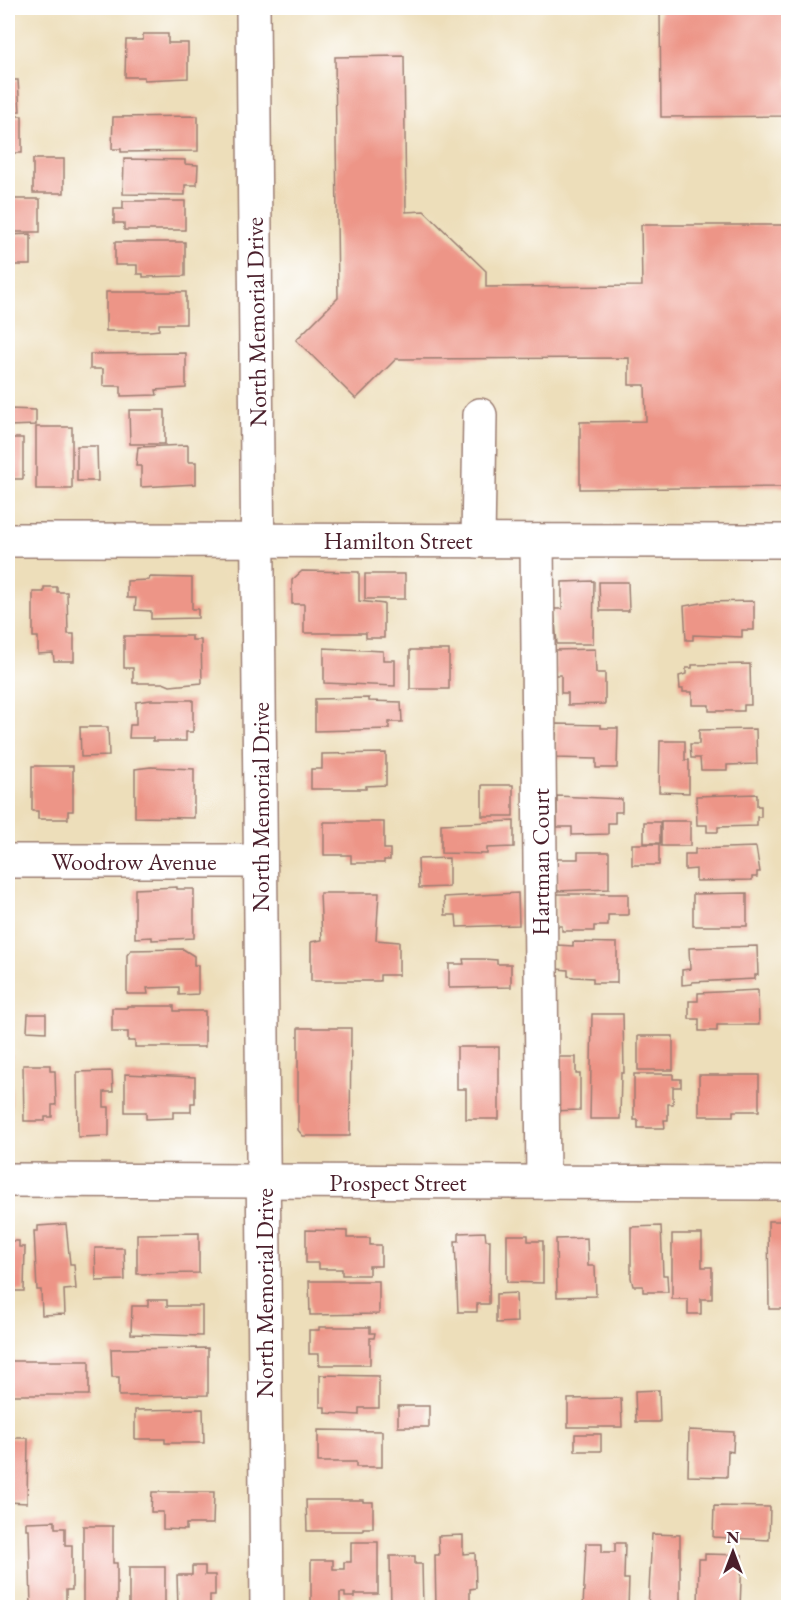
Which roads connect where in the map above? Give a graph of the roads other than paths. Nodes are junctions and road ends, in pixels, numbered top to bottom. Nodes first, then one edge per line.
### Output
1 (253, 8) edge
2 (480, 415) dead end
3 (8, 540) edge
4 (258, 540) junction
5 (478, 541) junction
6 (537, 541) junction
7 (789, 541) edge
8 (8, 861) edge
9 (260, 861) junction
10 (8, 1179) edge
11 (263, 1182) junction
12 (543, 1182) junction
13 (789, 1183) edge
14 (267, 1608) edge

1 - 4 street, North Memorial Drive
2 - 5 street
3 - 4 street, Hamilton Street
4 - 5 street, Hamilton Street
4 - 9 street, North Memorial Drive
5 - 6 street, Hamilton Street
6 - 7 street, Hamilton Street
6 - 12 street, Hartman Court
8 - 9 street, Woodrow Avenue
9 - 11 street, North Memorial Drive
10 - 11 street, Prospect Street
11 - 12 street, Prospect Street
11 - 14 street, North Memorial Drive
12 - 13 street, Prospect Street

